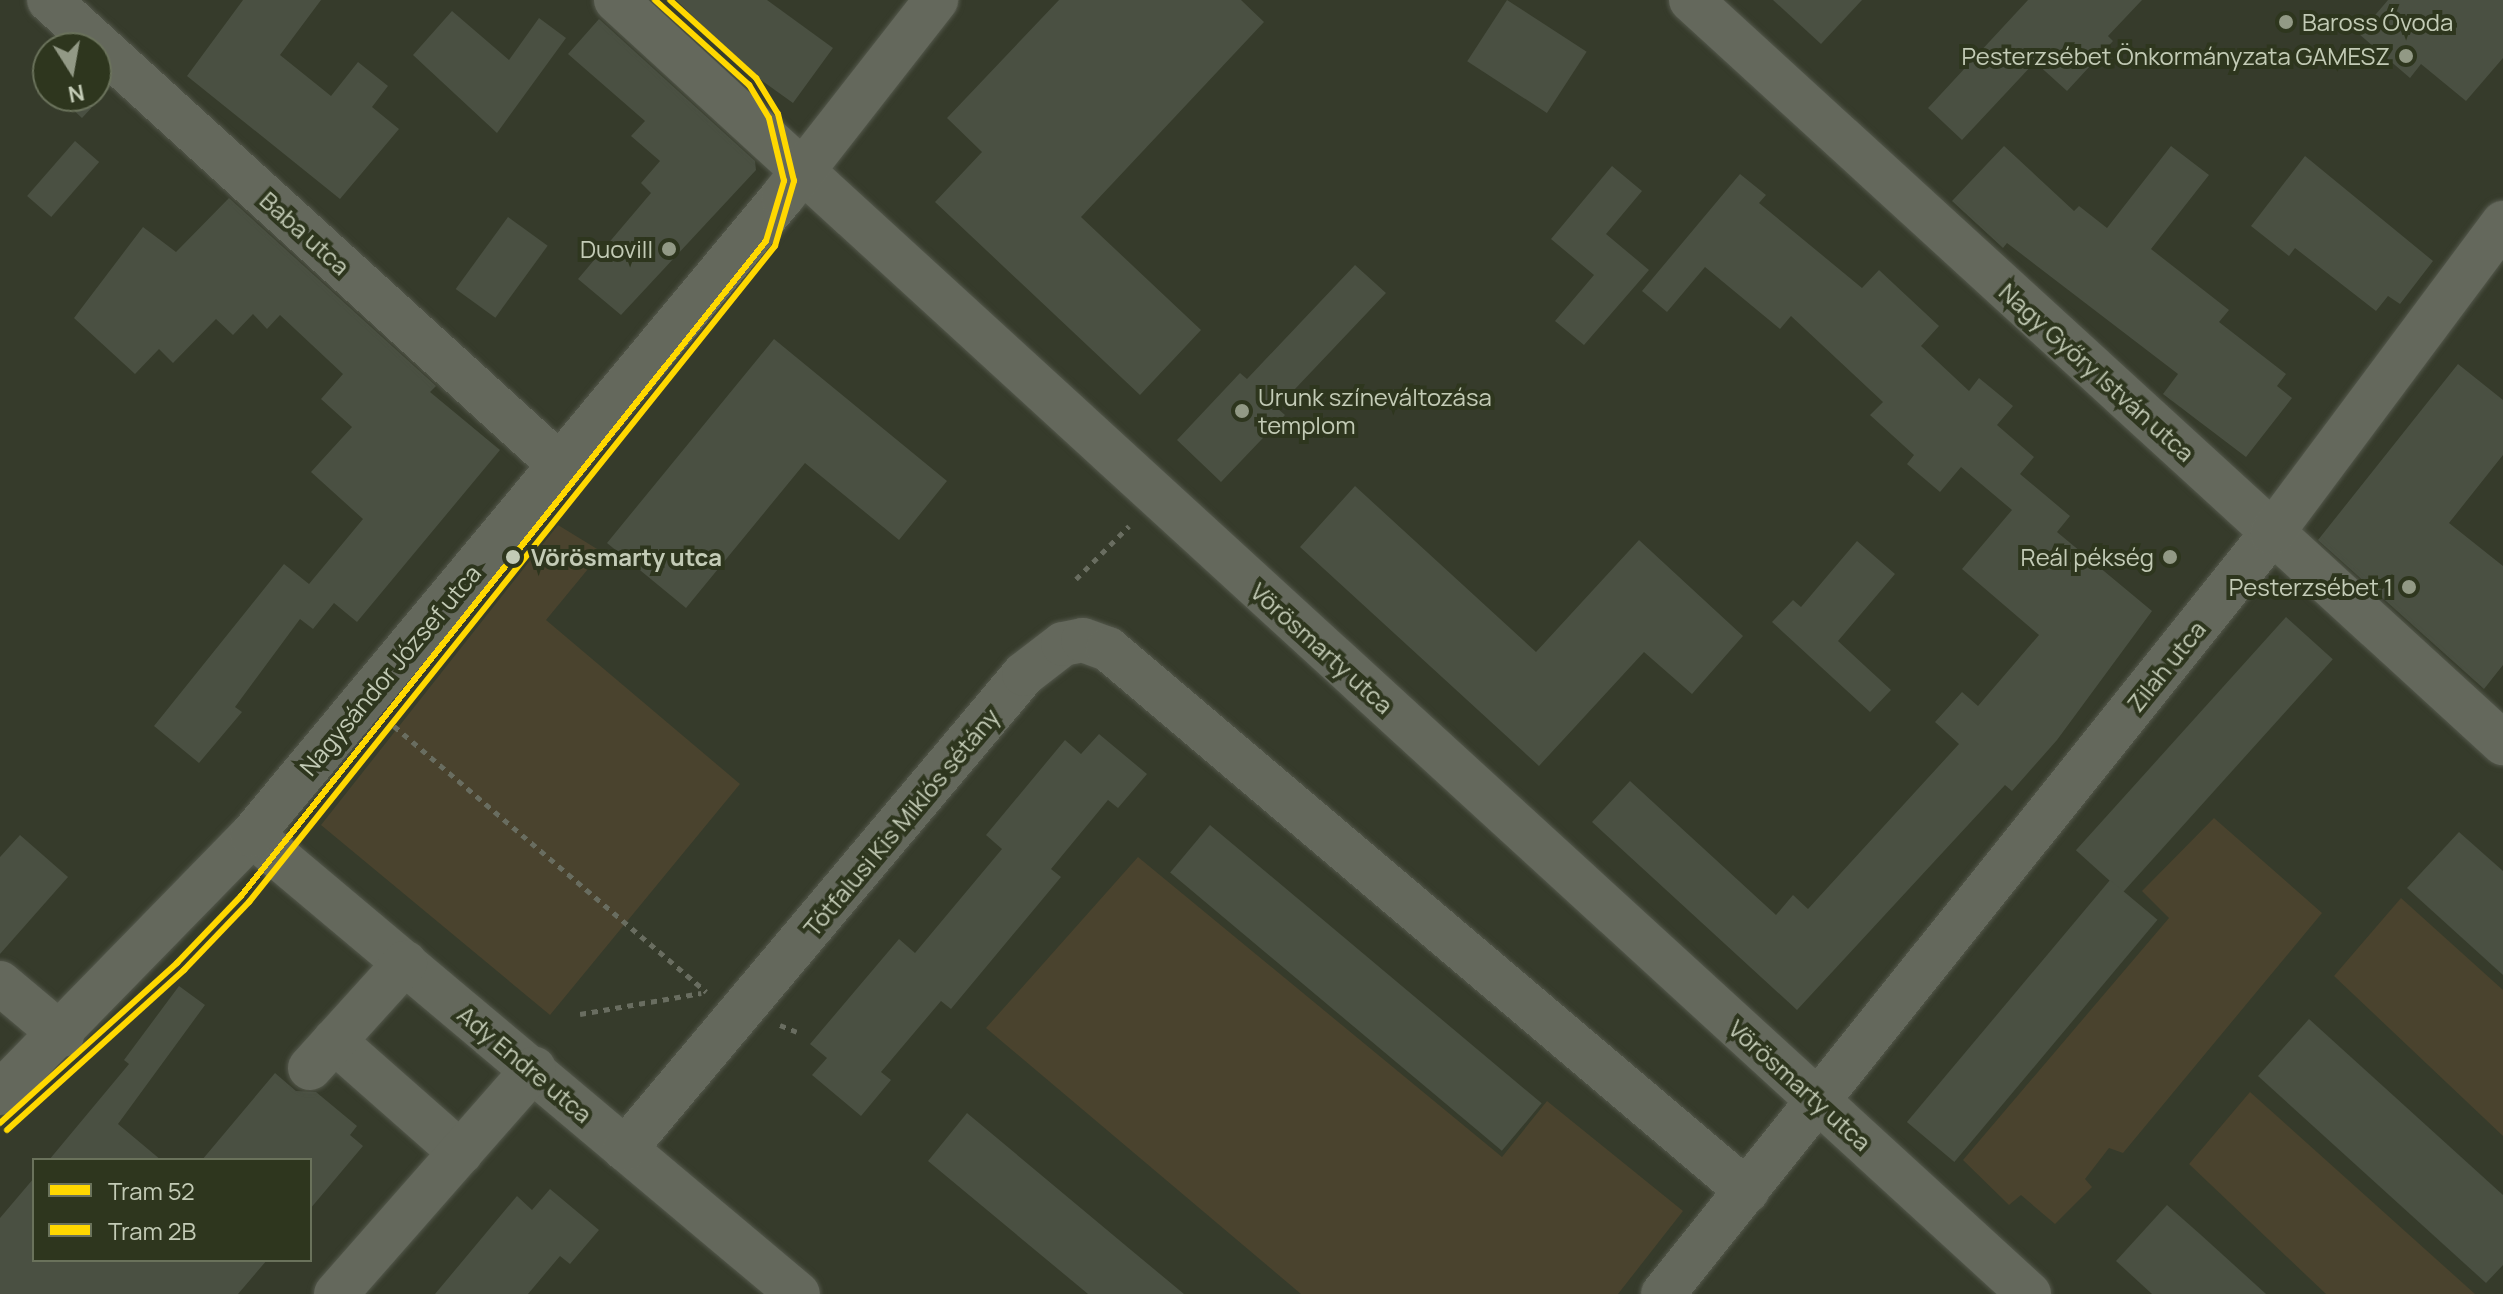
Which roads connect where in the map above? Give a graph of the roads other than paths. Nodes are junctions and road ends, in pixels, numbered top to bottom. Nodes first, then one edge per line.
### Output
1 (49, 0) edge
2 (616, 0) edge
3 (936, 0) edge
4 (1691, 0) edge
5 (802, 171) junction
6 (2503, 223) edge
7 (561, 466) junction
8 (2272, 533) junction
9 (2503, 743) edge
10 (252, 835) junction
11 (405, 963) junction
12 (0, 983) edge
13 (62, 1035) junction
14 (534, 1069) junction
15 (0, 1093) edge
16 (1818, 1102) junction
17 (625, 1149) junction
18 (461, 1153) junction
19 (1747, 1191) junction
20 (336, 1294) edge
21 (798, 1294) edge
22 (1663, 1294) edge
23 (2029, 1294) edge

1 - 7 street, Baba utca
2 - 5 street, Vörösmarty utca
3 - 5 street, Nagysándor József utca
4 - 8 street, Nagy Győry István utca
5 - 7 street, Nagysándor József utca
5 - 16 street, Vörösmarty utca
6 - 8 street, Zilah utca
7 - 10 street, Nagysándor József utca
8 - 9 street, Nagy Győry István utca
8 - 16 street, Zilah utca
10 - 11 street, Ady Endre utca
10 - 13 street, Nagysándor József utca
11 - 14 street, Ady Endre utca
11 - 18 street
12 - 13 street
13 - 15 street, Nagysándor József utca
14 - 17 street, Ady Endre utca
14 - 18 street
16 - 19 street, Zilah utca
16 - 23 street, Vörösmarty utca
17 - 19 street, Tótfalusi Kis Miklós sétány
17 - 21 street, Ady Endre utca
18 - 20 street
19 - 22 street, Zilah utca

